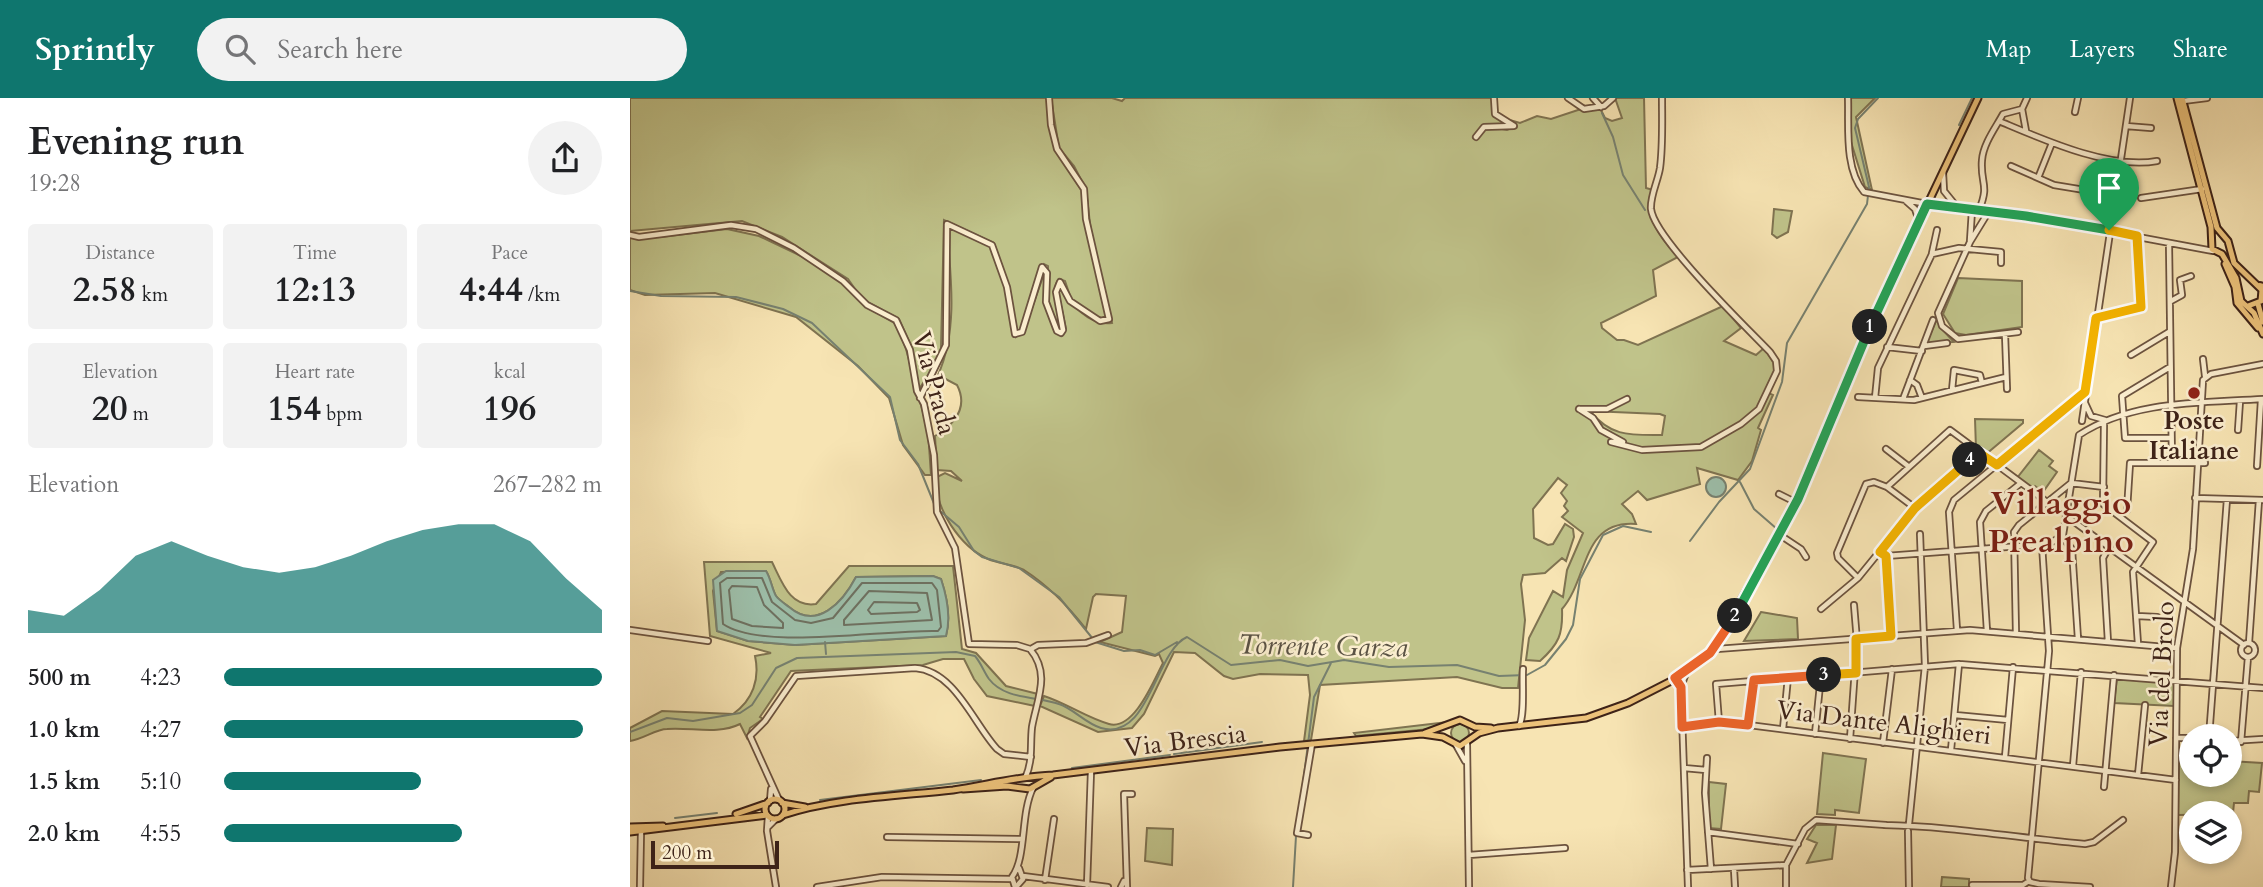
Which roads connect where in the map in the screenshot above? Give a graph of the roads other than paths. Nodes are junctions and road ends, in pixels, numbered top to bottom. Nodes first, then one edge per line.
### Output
1 (1049, 98) edge
2 (1494, 98) edge
3 (1568, 98) edge
4 (1593, 98) edge
5 (1612, 98) edge
6 (1662, 98) edge
7 (1848, 98) edge
8 (1978, 98) edge
9 (2027, 98) edge
10 (2078, 98) edge
11 (2130, 98) edge
12 (2207, 98) edge
13 (2182, 101) edge
14 (1601, 107) junction
15 (2022, 109) junction
16 (2075, 112) dead end
17 (1999, 121) junction
18 (2025, 123) junction
19 (2126, 126) junction
20 (2017, 128) junction
21 (2151, 128) dead end
22 (2026, 132) junction
23 (1476, 137) dead end
24 (2052, 143) junction
25 (2120, 159) junction
26 (2157, 161) dead end
27 (2011, 166) dead end
28 (1943, 171) junction
29 (2038, 178) junction
30 (2202, 189) junction
31 (2115, 195) junction
32 (2141, 198) dead end
33 (1906, 200) junction
34 (1927, 204) junction
35 (1961, 209) junction
36 (1976, 210) junction
37 (1989, 211) junction
38 (1919, 221) junction
39 (1937, 230) dead end
40 (2109, 230) junction
41 (630, 235) edge
42 (2137, 236) junction
43 (2224, 238) junction
44 (1969, 242) junction
45 (2169, 244) junction
46 (2213, 246) junction
47 (1966, 249) junction
48 (2228, 250) junction
49 (1931, 254) junction
50 (2222, 256) junction
51 (2001, 263) dead end
52 (2191, 276) dead end
53 (2252, 283) junction
54 (2261, 286) edge
55 (2241, 289) junction
56 (2261, 300) edge
57 (2171, 301) junction
58 (2248, 306) junction
59 (2096, 318) junction
60 (1933, 320) dead end
61 (2263, 322) edge
62 (2169, 331) junction
63 (2018, 332) dead end
64 (2262, 332) edge
65 (2005, 334) junction
66 (1947, 343) dead end
67 (1887, 347) junction
68 (1923, 349) junction
69 (2131, 355) dead end
70 (2203, 359) dead end
71 (2263, 364) edge
72 (2169, 367) junction
73 (2205, 376) junction
74 (2006, 377) junction
75 (1910, 380) junction
76 (1982, 383) junction
77 (1952, 390) junction
78 (2007, 390) dead end
79 (2085, 392) junction
80 (1858, 397) dead end
81 (920, 398) junction
82 (1875, 398) junction
83 (1923, 398) junction
84 (2085, 398) junction
85 (1627, 399) dead end
86 (1903, 399) junction
87 (2262, 399) edge
88 (2240, 401) junction
89 (2203, 403) junction
90 (2170, 404) junction
91 (2124, 416) junction
92 (2092, 417) junction
93 (2112, 420) junction
94 (2082, 421) junction
95 (2104, 423) junction
96 (2090, 428) junction
97 (2238, 430) dead end
98 (2171, 438) junction
99 (1886, 449) dead end
100 (1979, 453) junction
101 (2172, 462) junction
102 (2196, 463) junction
103 (2205, 463) dead end
104 (1997, 465) junction
105 (1908, 466) junction
106 (2257, 466) dead end
107 (2021, 482) junction
108 (2071, 484) junction
109 (1888, 487) junction
110 (2104, 487) junction
111 (1779, 494) dead end
112 (2195, 498) junction
113 (2227, 499) junction
114 (2261, 500) edge
115 (1792, 502) junction
116 (2047, 502) junction
117 (1915, 508) junction
118 (2127, 510) dead end
119 (2066, 516) junction
120 (1920, 534) dead end
121 (1780, 535) junction
122 (2062, 537) junction
123 (2042, 545) junction
124 (2012, 547) junction
125 (2109, 547) junction
126 (1982, 550) junction
127 (1952, 551) junction
128 (1880, 552) junction
129 (1920, 554) junction
130 (1886, 556) junction
131 (1806, 557) dead end
132 (2136, 566) junction
133 (1858, 578) junction
134 (2183, 601) junction
135 (1854, 605) dead end
136 (1821, 609) dead end
137 (2137, 616) junction
138 (2158, 617) dead end
139 (2217, 626) junction
140 (630, 630) edge
141 (1957, 630) junction
142 (1987, 631) junction
143 (1924, 633) junction
144 (2016, 634) junction
145 (1108, 635) dead end
146 (1891, 636) junction
147 (2048, 637) junction
148 (1856, 639) junction
149 (2078, 639) junction
150 (708, 641) dead end
151 (2108, 642) junction
152 (2138, 644) junction
153 (2246, 644) junction
154 (1716, 648) junction
155 (2177, 648) junction
156 (1030, 649) junction
157 (2248, 657) junction
158 (1959, 664) junction
159 (1924, 666) junction
160 (2012, 667) junction
161 (1523, 669) dead end
162 (1892, 669) junction
163 (2047, 670) junction
164 (1686, 672) junction
165 (2081, 672) junction
166 (1856, 673) junction
167 (1821, 675) junction
168 (2114, 675) junction
169 (1788, 677) junction
170 (1675, 678) junction
171 (1754, 680) junction
172 (2178, 681) junction
173 (2213, 684) junction
174 (2246, 686) junction
175 (1681, 687) junction
176 (2263, 688) edge
177 (2145, 705) dead end
178 (1955, 715) junction
179 (1523, 719) junction
180 (2008, 720) junction
181 (1719, 722) junction
182 (1470, 724) junction
183 (2210, 724) edge
184 (1529, 725) junction
185 (1748, 725) junction
186 (1449, 726) junction
187 (1519, 726) junction
188 (1682, 727) junction
189 (1498, 728) junction
190 (1783, 729) junction
191 (1422, 734) junction
192 (1815, 734) junction
193 (1472, 737) junction
194 (2176, 738) joint
195 (1850, 739) junction
196 (2263, 739) edge
197 (1449, 740) junction
198 (2242, 742) joint
199 (1883, 743) junction
200 (1467, 744) junction
201 (1308, 745) junction
202 (1457, 745) junction
203 (1917, 747) junction
204 (1951, 750) junction
205 (1031, 757) junction
206 (2005, 757) junction
207 (1707, 758) dead end
208 (2039, 761) junction
209 (1465, 762) junction
210 (2073, 766) junction
211 (1684, 768) junction
212 (1706, 770) junction
213 (2106, 770) junction
214 (1091, 771) junction
215 (1028, 775) junction
216 (1053, 775) junction
217 (2138, 775) junction
218 (2176, 780) junction
219 (1024, 787) junction
220 (1034, 787) junction
221 (2104, 787) dead end
222 (771, 788) junction
223 (960, 789) junction
224 (1132, 794) dead end
225 (1030, 796) junction
226 (769, 802) junction
227 (781, 802) junction
228 (819, 807) junction
229 (767, 815) junction
230 (783, 816) junction
231 (727, 818) junction
232 (776, 819) junction
233 (1054, 819) dead end
234 (2123, 820) dead end
235 (663, 826) junction
236 (1909, 827) junction
237 (630, 829) edge
238 (641, 831) junction
239 (767, 831) junction
240 (1708, 832) junction
241 (1308, 835) dead end
242 (887, 837) dead end
243 (1021, 839) junction
244 (2032, 839) junction
245 (1798, 844) junction
246 (1565, 848) dead end
247 (1469, 855) junction
248 (1786, 866) junction
249 (1711, 869) junction
250 (1734, 869) junction
251 (1687, 870) junction
252 (2029, 879) junction
253 (1017, 880) edge
254 (1045, 880) junction
255 (1124, 881) junction
256 (1087, 885) junction
257 (1972, 885) edge
258 (640, 887) edge
259 (776, 887) edge
260 (817, 887) edge
261 (1108, 887) edge
262 (1121, 887) edge
263 (1126, 887) edge
264 (1469, 887) edge
265 (1688, 887) edge
266 (1735, 887) edge
267 (1786, 887) edge
268 (1909, 887) edge
269 (2090, 887) edge
270 (2171, 887) edge

1 - 81 street
2 - 23 street
3 - 14 street
4 - 14 street
5 - 14 street
6 - 85 street
7 - 33 street
8 - 28 main road
9 - 15 street
10 - 16 street
11 - 19 street
12 - 13 street
13 - 30 main road
13 - 43 main road
15 - 17 street
15 - 18 street
17 - 20 street
17 - 36 street
18 - 20 street
18 - 22 street
19 - 21 street
19 - 25 street
20 - 22 street
22 - 24 street
24 - 25 street
24 - 29 street
25 - 26 street
25 - 31 street
27 - 29 street
28 - 34 main road
28 - 35 street
29 - 31 street
30 - 32 street
30 - 46 main road
31 - 40 street
33 - 34 street
33 - 38 street
34 - 35 street
34 - 38 main road
35 - 36 street
36 - 37 street
36 - 44 street
37 - 40 street
37 - 44 street
38 - 115 main road
39 - 49 street
40 - 42 street
40 - 59 street
41 - 81 street, Via Prada
42 - 45 street
42 - 59 street
43 - 46 main road
43 - 48 main road
44 - 47 street
45 - 46 street
45 - 57 street
46 - 50 main road
47 - 49 street
47 - 51 street
47 - 65 street
48 - 50 main road
48 - 53 main road
49 - 67 street
50 - 55 main road
50 - 64 main road
52 - 57 street
53 - 54 main road
53 - 55 main road
54 - 56 main road
55 - 58 main road
56 - 58 main road
56 - 61 main road
57 - 62 street
58 - 64 main road
59 - 79 street
60 - 68 street
62 - 69 street
62 - 72 street
63 - 65 street
65 - 74 street
66 - 68 street
67 - 68 street
67 - 82 street
68 - 75 street
70 - 73 street, Via del Brolo
71 - 73 street
72 - 90 street
72 - 91 street
73 - 89 street, Via del Brolo
74 - 76 street
74 - 78 street
75 - 83 street
75 - 86 street
76 - 77 street
76 - 77 street
77 - 83 street
79 - 84 street
79 - 104 street
80 - 82 street
81 - 156 street, Via Prada
82 - 86 street
83 - 86 street
84 - 92 street
84 - 94 street
87 - 88 street
87 - 106 street
88 - 89 street
88 - 97 street
89 - 90 street
89 - 102 street, Via del Brolo
90 - 91 street
90 - 98 street
91 - 93 street
91 - 98 street
92 - 93 street
92 - 94 street
92 - 96 street
93 - 95 street
94 - 96 street
95 - 96 street
95 - 110 street
96 - 108 street
98 - 101 street
99 - 105 street
100 - 104 street
100 - 105 street
100 - 117 street
101 - 102 street
101 - 118 street
102 - 103 street
102 - 112 street, Via del Brolo
104 - 107 street
104 - 127 street
105 - 109 street
107 - 116 street
107 - 126 street
108 - 110 street
108 - 116 street
108 - 119 street
109 - 117 street
109 - 133 street
110 - 132 street
111 - 115 street
112 - 113 street
112 - 134 street, Via del Brolo
113 - 114 street
113 - 139 street
114 - 153 street
115 - 121 main road
116 - 124 street
117 - 128 street
119 - 122 street
119 - 125 street
120 - 129 street
121 - 131 street
121 - 154 main road
122 - 123 street
122 - 149 street
123 - 124 street
123 - 147 street
124 - 126 street
124 - 144 street
125 - 132 street
125 - 151 street
126 - 127 street
126 - 142 street
127 - 129 street
127 - 141 street
128 - 130 street
128 - 133 street
129 - 130 street
129 - 143 street
130 - 146 street
132 - 134 street
132 - 137 street
133 - 136 street
134 - 139 street
134 - 155 street, Via del Brolo
135 - 148 street
137 - 138 street
137 - 152 street
139 - 153 street
139 - 173 street
140 - 150 street
141 - 142 street
141 - 143 street
142 - 144 street
143 - 146 street
143 - 159 street
144 - 147 street
145 - 156 street, Via Prada
146 - 148 street
147 - 149 street
147 - 163 street
148 - 154 street
148 - 166 street
149 - 151 street
151 - 152 street
152 - 155 street
153 - 157 street
153 - 157 street
154 - 164 main road
155 - 172 street, Via del Brolo
156 - 205 street
157 - 174 street
158 - 159 street
158 - 160 street
158 - 178 street
159 - 162 street
159 - 203 street
160 - 163 street
160 - 180 street
161 - 179 street
162 - 166 street
162 - 199 street
163 - 165 street
163 - 208 street
164 - 170 main road
164 - 175 street
165 - 168 street
165 - 210 street
166 - 167 street
166 - 195 street
167 - 169 street
167 - 192 street
168 - 172 street
168 - 213 street
169 - 171 street
169 - 190 street
170 - 175 street
170 - 184 main road
171 - 181 street
171 - 185 street
172 - 173 street
172 - 194 street, Via del Brolo
173 - 174 street
173 - 183 street
174 - 176 street
174 - 198 street
175 - 188 street
177 - 217 street
178 - 180 street
178 - 204 street
179 - 184 street
179 - 187 street
180 - 206 street
181 - 185 street, Via Dante Alighieri
181 - 188 street, Via Dante Alighieri
182 - 186 main road
182 - 189 main road
182 - 193 main road
184 - 187 main road
185 - 190 street, Via Dante Alighieri
186 - 191 main road
186 - 197 main road
187 - 189 main road
188 - 211 street
189 - 193 main road
190 - 192 street, Via Dante Alighieri
191 - 197 main road
191 - 201 main road, Via Brescia
192 - 195 street, Via Dante Alighieri
193 - 200 main road
194 - 218 street, Via del Brolo
195 - 199 street, Via Dante Alighieri
196 - 198 street
197 - 202 main road
199 - 203 street, Via Dante Alighieri
200 - 202 main road
200 - 209 street
201 - 214 main road, Via Brescia
201 - 241 street
202 - 209 street
203 - 204 street, Via Dante Alighieri
203 - 236 street
204 - 206 street, Via Dante Alighieri
205 - 215 street
205 - 222 street
206 - 208 street, Via Dante Alighieri
207 - 212 street
208 - 210 street, Via Dante Alighieri
208 - 244 street
209 - 247 street
210 - 213 street, Via Dante Alighieri
211 - 212 street
211 - 251 street
212 - 240 street
213 - 217 street, Via Dante Alighieri
213 - 221 street
214 - 216 main road, Via Brescia
214 - 256 street, Via Brescia
215 - 216 main road, Via Brescia
215 - 219 main road
215 - 220 main road
215 - 223 main road, Via Brescia
216 - 220 main road, Via Brescia
217 - 218 street, Via Dante Alighieri
218 - 270 street, Via del Brolo
219 - 220 main road, Via Brescia
219 - 223 main road, Via Brescia
219 - 225 street
220 - 225 street
222 - 226 street
222 - 227 street
223 - 228 main road, Via Brescia
224 - 255 street
225 - 243 street
226 - 227 main road, Via Brescia
226 - 229 main road
226 - 231 main road, Via Brescia
227 - 228 main road, Via Brescia
227 - 230 main road
228 - 230 main road, Via Brescia
229 - 231 main road, Via Brescia
229 - 232 main road, Via Brescia
229 - 239 street
230 - 232 main road, Via Brescia
231 - 235 main road, Via Brescia
232 - 239 street
233 - 254 street
234 - 244 street
235 - 237 main road, Via Brescia
235 - 238 main road, Via Brescia
236 - 244 street
236 - 245 street
236 - 268 street
237 - 238 main road, Via Brescia
238 - 258 street
239 - 259 street
240 - 245 street
240 - 249 street
242 - 243 street
243 - 253 street
244 - 252 street
245 - 248 street
246 - 247 street
247 - 264 street
248 - 250 street
248 - 267 street
249 - 250 street
249 - 251 street
250 - 266 street
251 - 265 street
252 - 257 street
252 - 269 street
253 - 254 street
253 - 260 street
254 - 256 street
255 - 262 street
255 - 263 street
256 - 261 street

